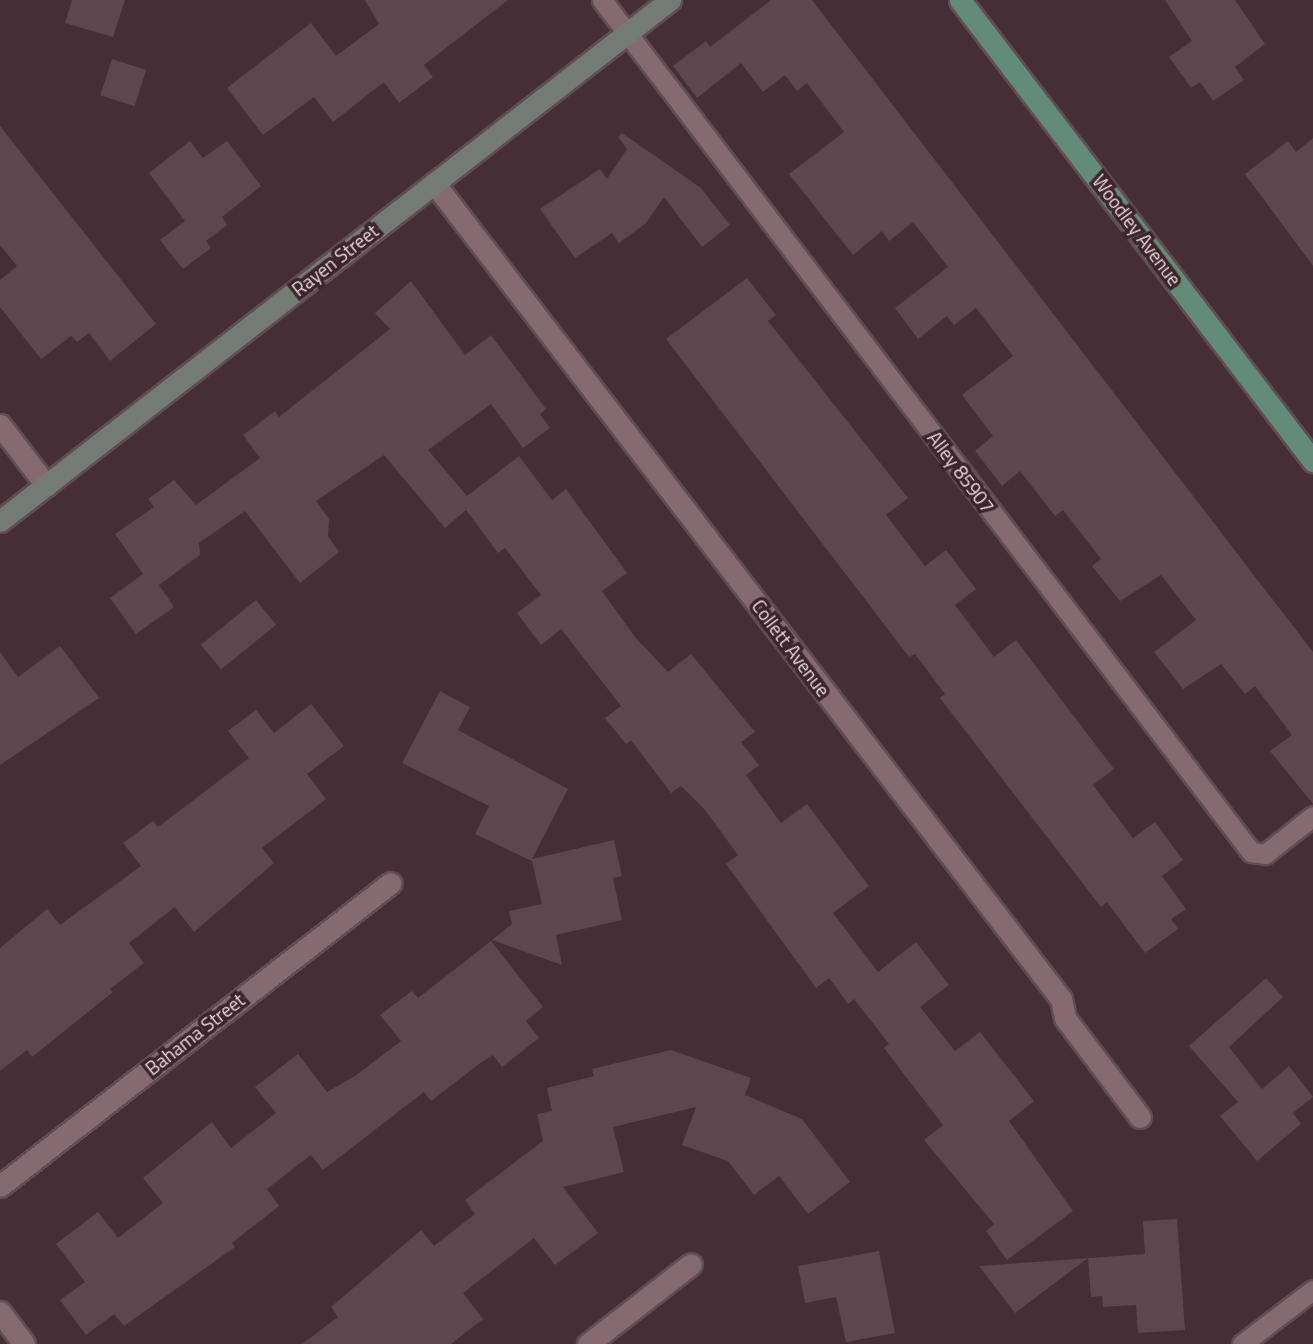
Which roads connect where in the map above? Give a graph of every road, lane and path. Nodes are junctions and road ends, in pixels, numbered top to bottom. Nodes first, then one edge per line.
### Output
1 (601, 0) edge
2 (670, 0) edge
3 (960, 0) edge
4 (627, 33) junction
5 (435, 183) junction
6 (0, 425) edge
7 (1313, 461) edge
8 (46, 485) junction
9 (0, 521) edge
10 (1313, 816) edge
11 (390, 883) dead end
12 (1140, 1117) dead end
13 (0, 1186) edge
14 (691, 1264) dead end
15 (1313, 1290) edge
16 (0, 1312) edge
17 (24, 1344) edge
18 (589, 1344) edge
19 (1241, 1344) edge

1 - 4 lane, Alley 85907
2 - 4 street, Rayen Street
3 - 7 main road, Woodley Avenue
4 - 5 street, Rayen Street
4 - 10 lane, Alley 85907
5 - 8 street, Rayen Street
5 - 12 street, Collett Avenue
6 - 8 street
8 - 9 street, Rayen Street
11 - 13 street, Bahama Street
14 - 18 street
15 - 19 lane
16 - 17 street

